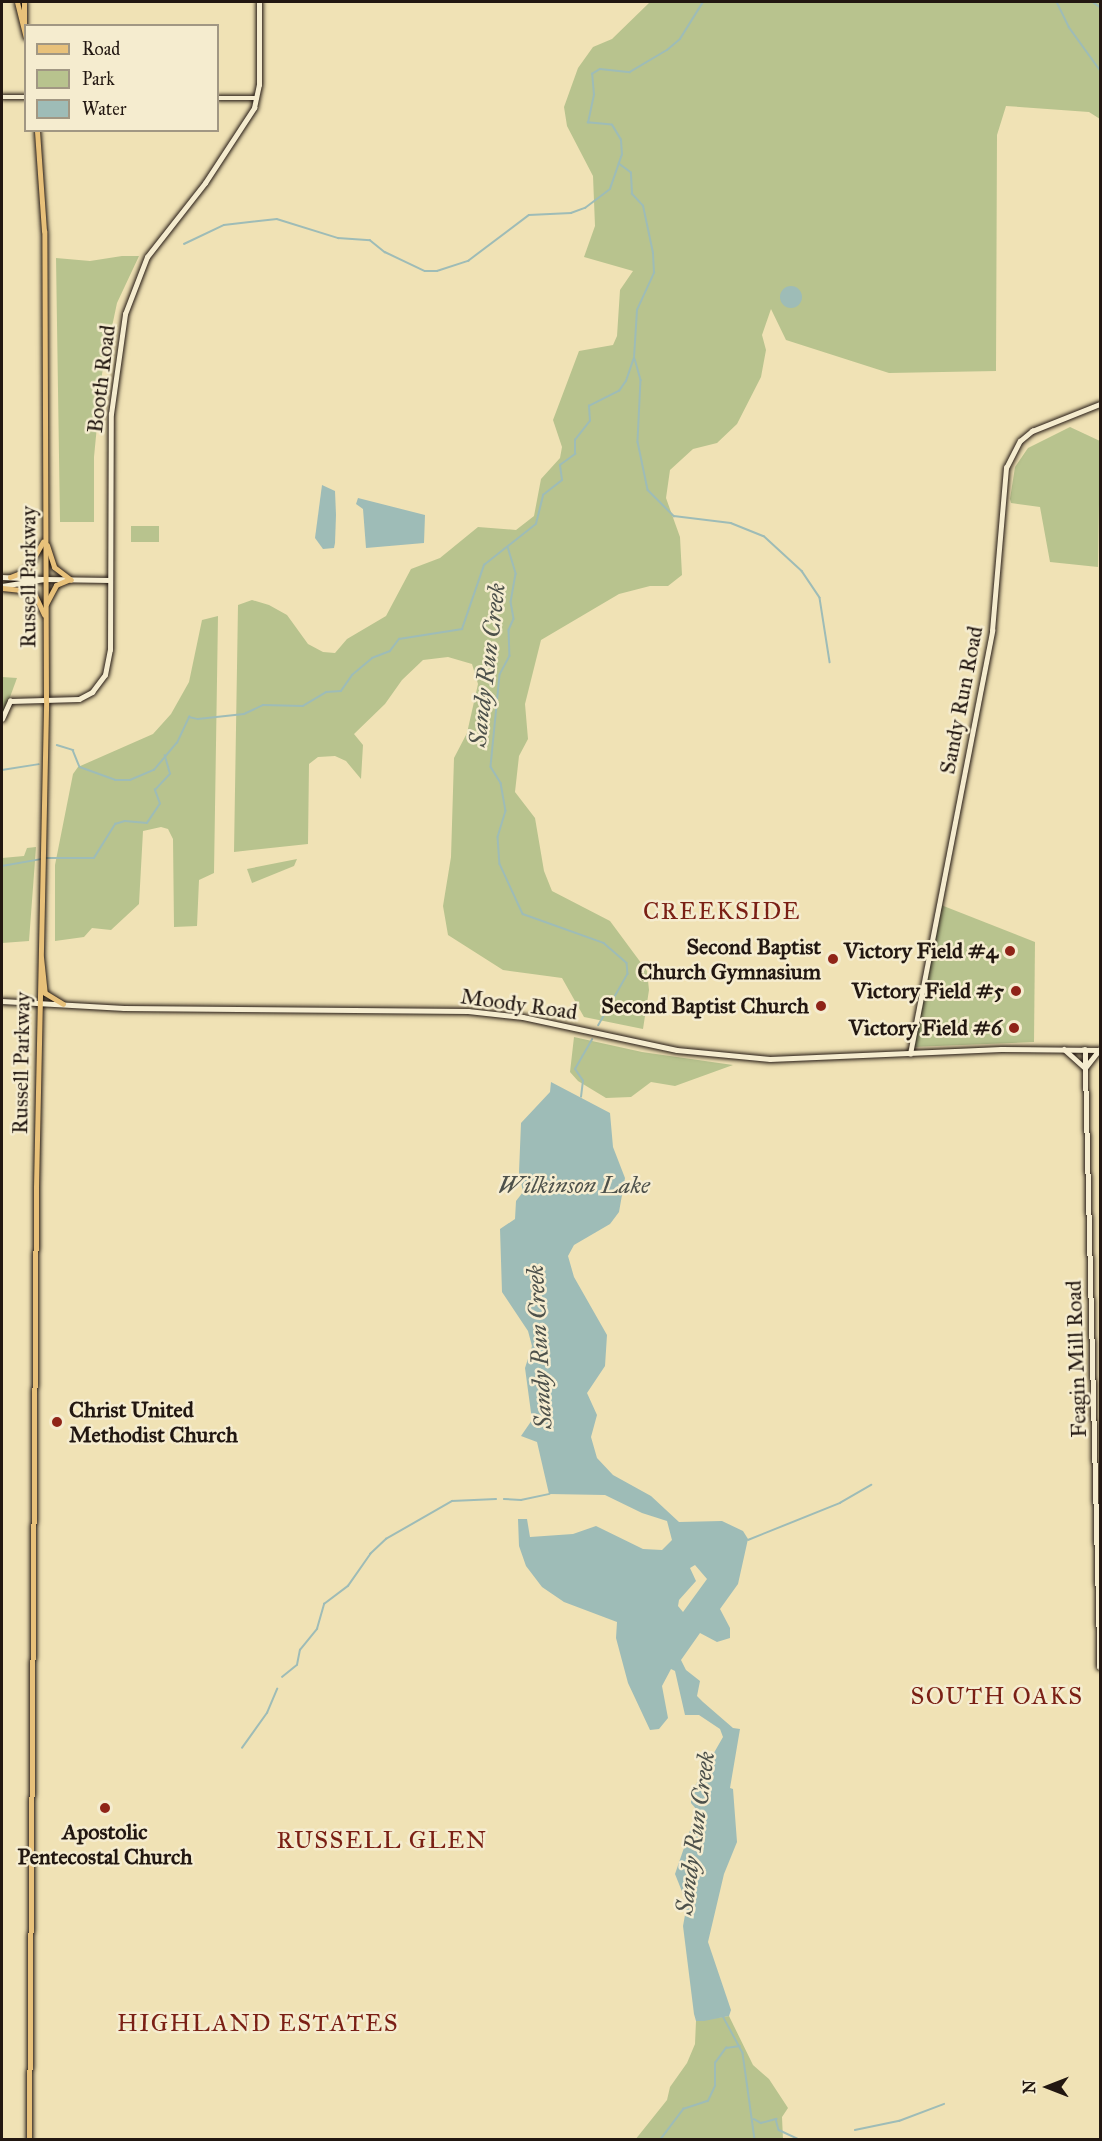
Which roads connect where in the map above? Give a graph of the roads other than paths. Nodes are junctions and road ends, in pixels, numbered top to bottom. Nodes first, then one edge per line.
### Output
1 (17, 2) edge
2 (24, 2) edge
3 (259, 2) edge
4 (24, 28) edge
5 (2, 97) edge
6 (24, 97) edge
7 (219, 98) edge
8 (257, 98) junction
9 (37, 132) edge
10 (1101, 404) edge
11 (45, 537) junction
12 (2, 577) edge
13 (10, 577) junction
14 (45, 579) junction
15 (69, 580) junction
16 (110, 580) junction
17 (2, 587) edge
18 (45, 606) junction
19 (45, 621) junction
20 (46, 701) junction
21 (2, 719) edge
22 (39, 947) junction
23 (2, 1001) edge
24 (38, 1004) junction
25 (63, 1005) junction
26 (1064, 1049) junction
27 (1085, 1049) junction
28 (1100, 1050) edge
29 (910, 1054) junction
30 (1085, 1068) junction
31 (1101, 1667) edge
32 (29, 2139) edge

1 - 4 main road
2 - 4 main road
3 - 8 street, Booth Road
5 - 6 street
7 - 8 street
8 - 16 street, Booth Road
9 - 11 main road, Russell Parkway
10 - 29 street, Sandy Run Road
11 - 13 main road
11 - 14 main road, Russell Parkway
11 - 15 main road
12 - 13 street
13 - 14 street
14 - 15 street
14 - 17 street
14 - 18 main road, Russell Parkway
15 - 16 street
15 - 18 main road
16 - 20 street, Booth Road
17 - 19 main road
18 - 19 main road, Russell Parkway
19 - 20 main road, Russell Parkway
20 - 21 street, Booth Road
20 - 22 main road, Russell Parkway
22 - 24 main road, Russell Parkway
22 - 25 main road
23 - 24 street, Moody Road
24 - 25 street, Moody Road
24 - 32 main road, Russell Parkway
25 - 29 street, Moody Road
26 - 27 street, Moody Road
26 - 29 street, Moody Road
26 - 30 street
27 - 28 street, Moody Road
27 - 30 street, Feagin Mill Road
28 - 30 street
30 - 31 street, Feagin Mill Road

